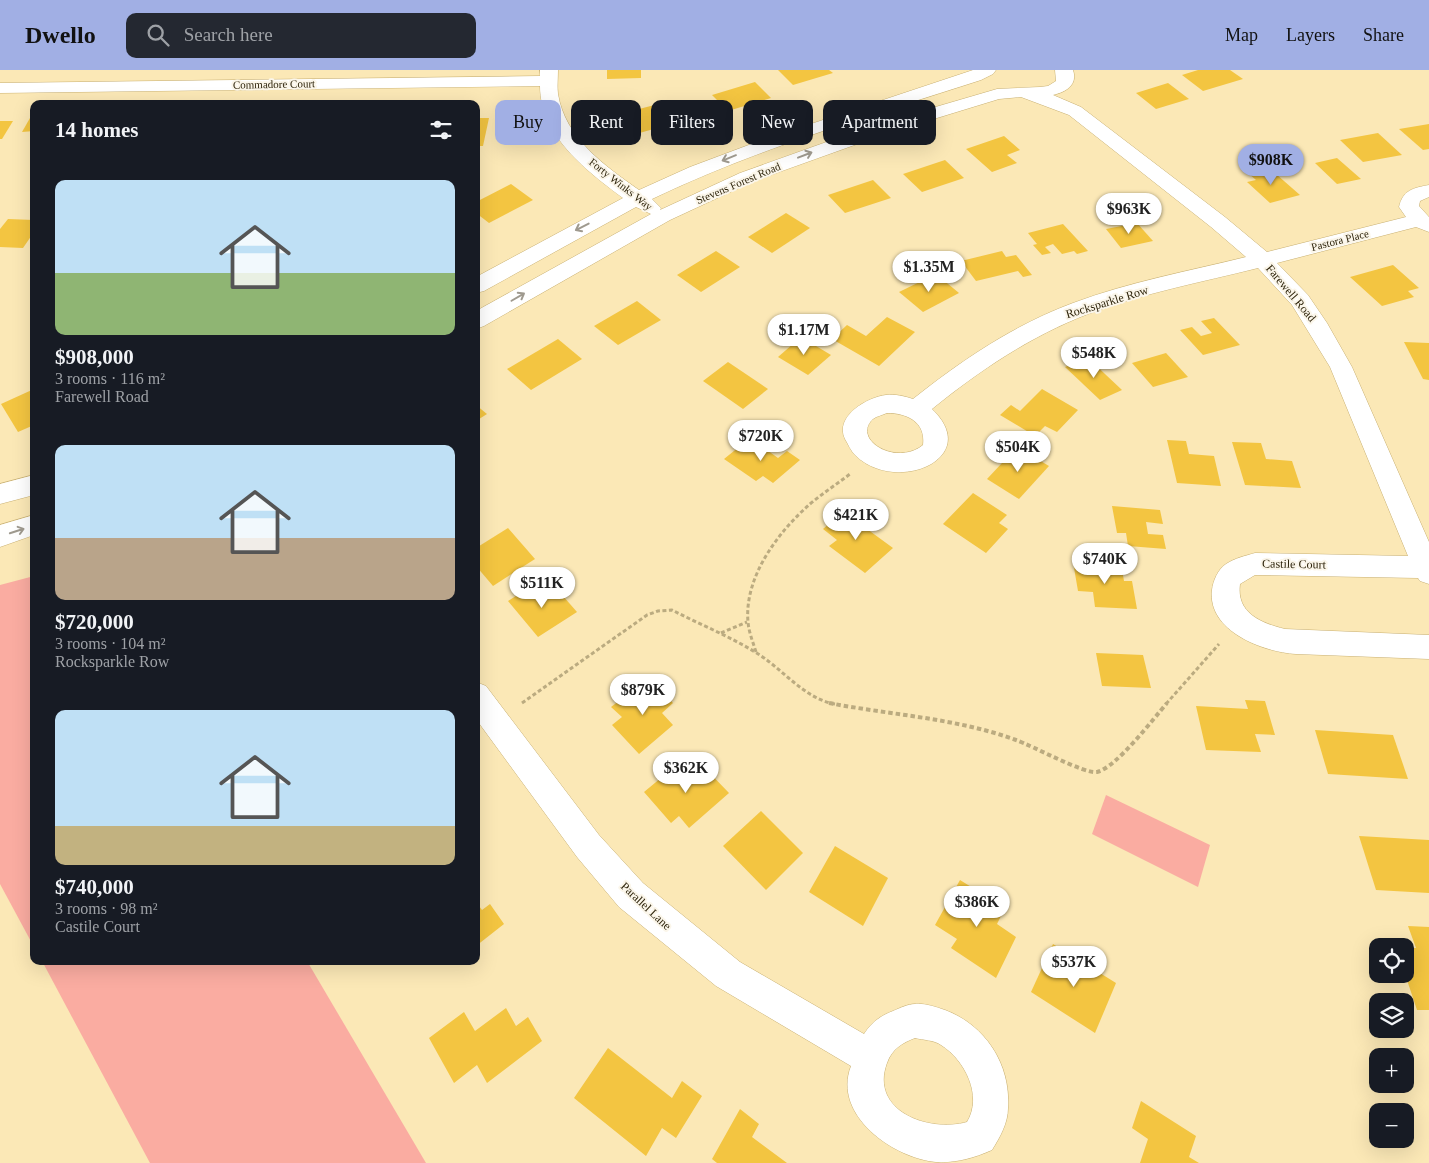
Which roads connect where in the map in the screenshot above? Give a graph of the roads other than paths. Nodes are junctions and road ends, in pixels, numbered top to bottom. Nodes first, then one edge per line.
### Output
1 (989, 70) edge
2 (549, 75) edge
3 (1067, 75) edge
4 (0, 88) edge
5 (1025, 92) junction
6 (1075, 111) junction
7 (1429, 191) edge
8 (637, 198) junction
9 (663, 216) junction
10 (1424, 223) edge
11 (1262, 259) junction
12 (480, 284) edge
13 (480, 319) edge
14 (916, 410) junction
15 (30, 485) edge
16 (0, 494) edge
17 (30, 526) edge
18 (0, 536) edge
19 (1428, 570) edge
20 (1429, 647) edge
21 (480, 700) edge
22 (870, 1057) dead end

1 - 5 street, Stevens Forest Road
1 -> 8 street, Stevens Forest Road
2 - 4 street, Commadore Court
2 - 8 street, Forty Winks Way
3 - 5 street, Stevens Forest Road
3 - 6 street
5 - 6 street, Farewell Road
9 -> 5 street, Stevens Forest Road
6 - 11 street, Farewell Road
7 - 10 street, Pastora Place
8 - 9 street, Forty Winks Way
8 -> 12 street, Stevens Forest Road
13 -> 9 street, Stevens Forest Road
10 - 11 street, Pastora Place
11 - 14 street, Rocksparkle Row
11 - 19 street, Farewell Road
14 - 14 street
15 - 16 street
18 -> 17 street
19 - 20 street, Castile Court
21 - 22 street, Parallel Lane

